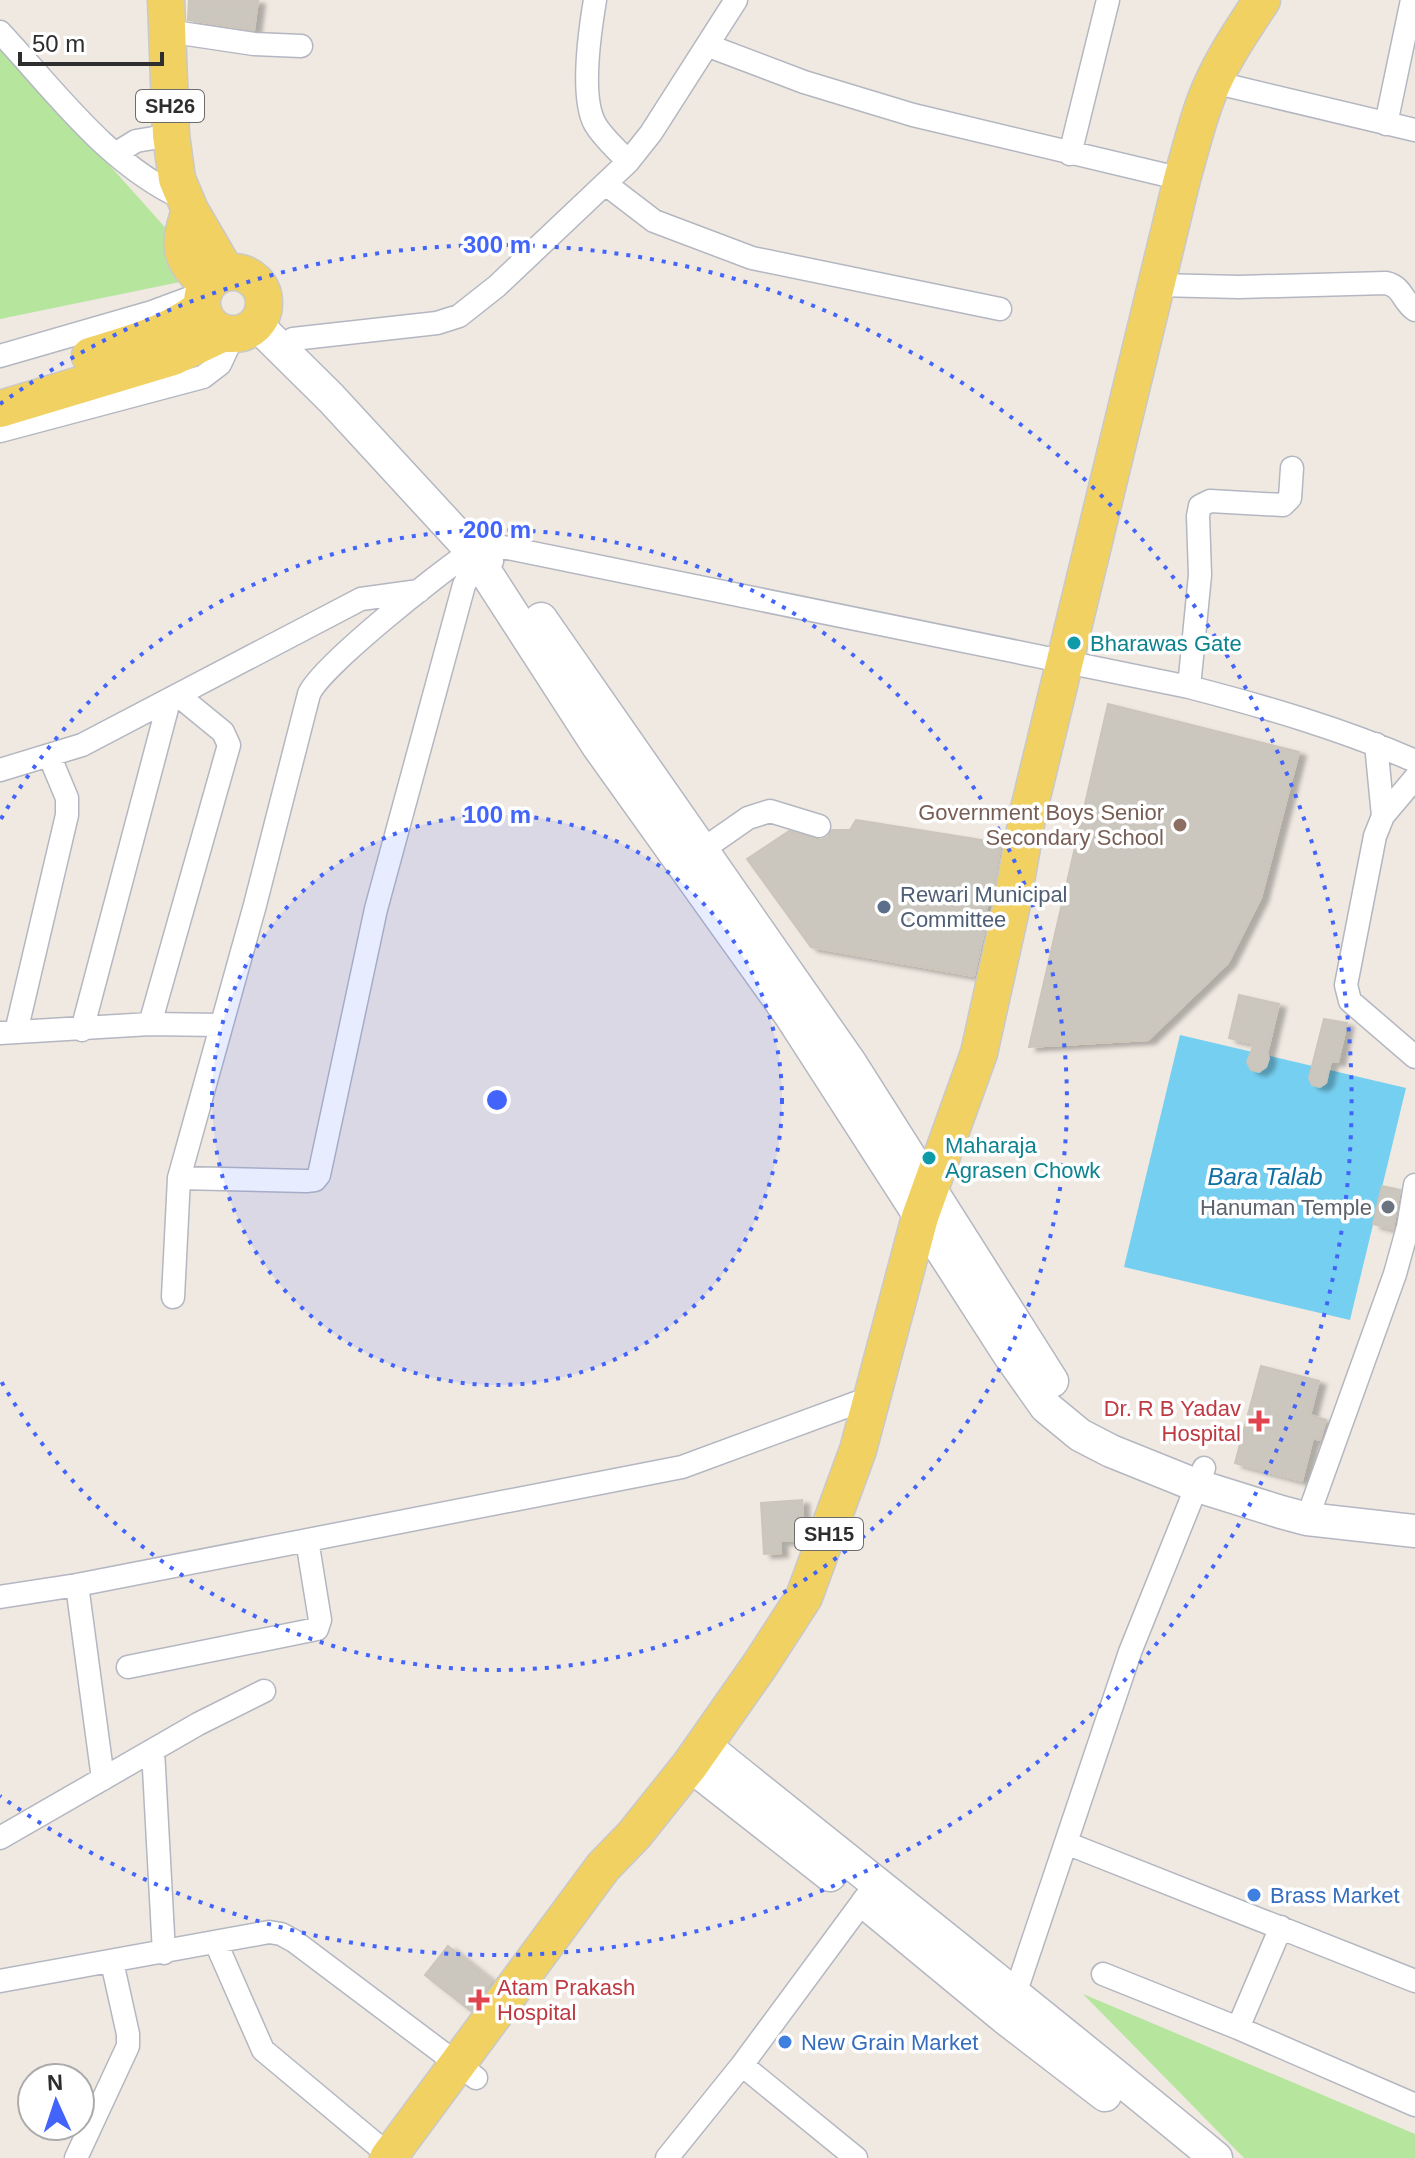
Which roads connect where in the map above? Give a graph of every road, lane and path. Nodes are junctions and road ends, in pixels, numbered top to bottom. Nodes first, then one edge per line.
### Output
1 (595, 0) edge
2 (736, 0) edge
3 (1108, 0) edge
4 (1262, 0) edge
5 (1412, 0) edge
6 (166, 16) edge
7 (0, 32) edge
8 (301, 46) dead end
9 (709, 46) junction
10 (1213, 82) junction
11 (1386, 124) junction
12 (1415, 130) edge
13 (171, 135) junction
14 (115, 154) junction
15 (1070, 154) junction
16 (628, 162) junction
17 (1182, 179) junction
18 (607, 185) junction
19 (188, 205) junction
20 (1157, 285) junction
21 (227, 308) junction
22 (1000, 309) dead end
23 (1415, 310) edge
24 (293, 339) junction
25 (137, 354) junction
26 (0, 356) edge
27 (0, 385) edge
28 (0, 409) edge
29 (0, 431) edge
30 (1292, 468) dead end
31 (486, 555) junction
32 (420, 591) junction
33 (1063, 660) junction
34 (1189, 687) junction
35 (174, 698) junction
36 (1376, 744) junction
37 (49, 755) junction
38 (1415, 761) edge
39 (0, 770) edge
40 (1415, 778) edge
41 (1383, 816) junction
42 (819, 826) dead end
43 (702, 850) junction
44 (1350, 1001) junction
45 (1329, 1010) dead end
46 (150, 1024) junction
47 (220, 1025) junction
48 (82, 1030) junction
49 (8, 1032) edge
50 (1415, 1057) edge
51 (179, 1178) junction
52 (1415, 1185) edge
53 (925, 1202) junction
54 (173, 1297) dead end
55 (872, 1397) junction
56 (1201, 1477) junction
57 (1310, 1509) junction
58 (1415, 1511) edge
59 (1415, 1531) edge
60 (307, 1540) junction
61 (77, 1585) junction
62 (0, 1597) edge
63 (128, 1667) dead end
64 (264, 1691) dead end
65 (153, 1750) junction
66 (697, 1755) junction
67 (103, 1779) junction
68 (0, 1838) edge
69 (1066, 1843) junction
70 (868, 1892) junction
71 (1281, 1927) junction
72 (216, 1943) junction
73 (164, 1953) junction
74 (112, 1962) junction
75 (1103, 1974) dead end
76 (0, 1981) edge
77 (1415, 1981) edge
78 (1010, 2006) junction
79 (1238, 2028) junction
80 (742, 2065) junction
81 (466, 2072) junction
82 (1415, 2105) edge
83 (397, 2157) edge
84 (76, 2158) edge
85 (667, 2158) edge
86 (856, 2158) edge
87 (1187, 2158) edge
88 (1216, 2158) edge

1 - 16 street
2 - 9 street
3 - 15 street
4 - 10 main road
5 - 11 street
6 - 8 street
6 - 13 main road, SH26
7 - 14 street
9 - 15 street
9 - 16 street
10 - 11 street
10 - 17 main road
11 - 12 street
13 - 14 street
13 - 19 main road, SH26
14 - 19 street
15 - 17 street
16 - 18 street
17 - 20 main road
18 - 22 street
18 - 24 street
19 - 21 main road
20 - 23 street
20 - 33 main road
21 - 24 main road
21 - 25 main road
21 - 26 street
21 - 29 street
21 - 31 main road
24 - 31 main road
25 - 27 main road
25 - 28 main road
30 - 34 street
31 - 32 street
31 - 33 street
31 - 43 main road
31 - 51 street
31 - 53 main road
32 - 35 street
32 - 47 street
33 - 34 street
33 - 53 main road
34 - 36 street
35 - 37 street
35 - 46 street
35 - 48 street
36 - 38 street
36 - 41 street
37 - 39 street
37 - 49 street
40 - 41 street
41 - 44 street
42 - 43 street
43 - 53 main road
44 - 45 street
44 - 50 street
46 - 47 street
46 - 48 street
47 - 51 street
48 - 49 street
51 - 54 street
52 - 57 street
53 - 55 main road, SH15
53 - 56 main road
55 - 60 street
55 - 66 main road, SH15
56 - 57 main road
56 - 69 street
57 - 58 main road
57 - 59 main road
60 - 61 street
60 - 63 street
61 - 62 street
61 - 67 street
64 - 65 street
65 - 67 street
65 - 73 street
66 - 70 main road
66 - 81 main road, SH15
67 - 68 street
69 - 71 street
69 - 78 street
70 - 78 main road
70 - 80 street
71 - 77 street
71 - 79 street
72 - 73 street
72 - 81 street
72 - 83 street
73 - 74 street
74 - 76 street
74 - 84 street
75 - 79 street
78 - 87 main road
78 - 88 main road
79 - 82 street
80 - 85 street
80 - 86 street
81 - 83 main road, SH15

